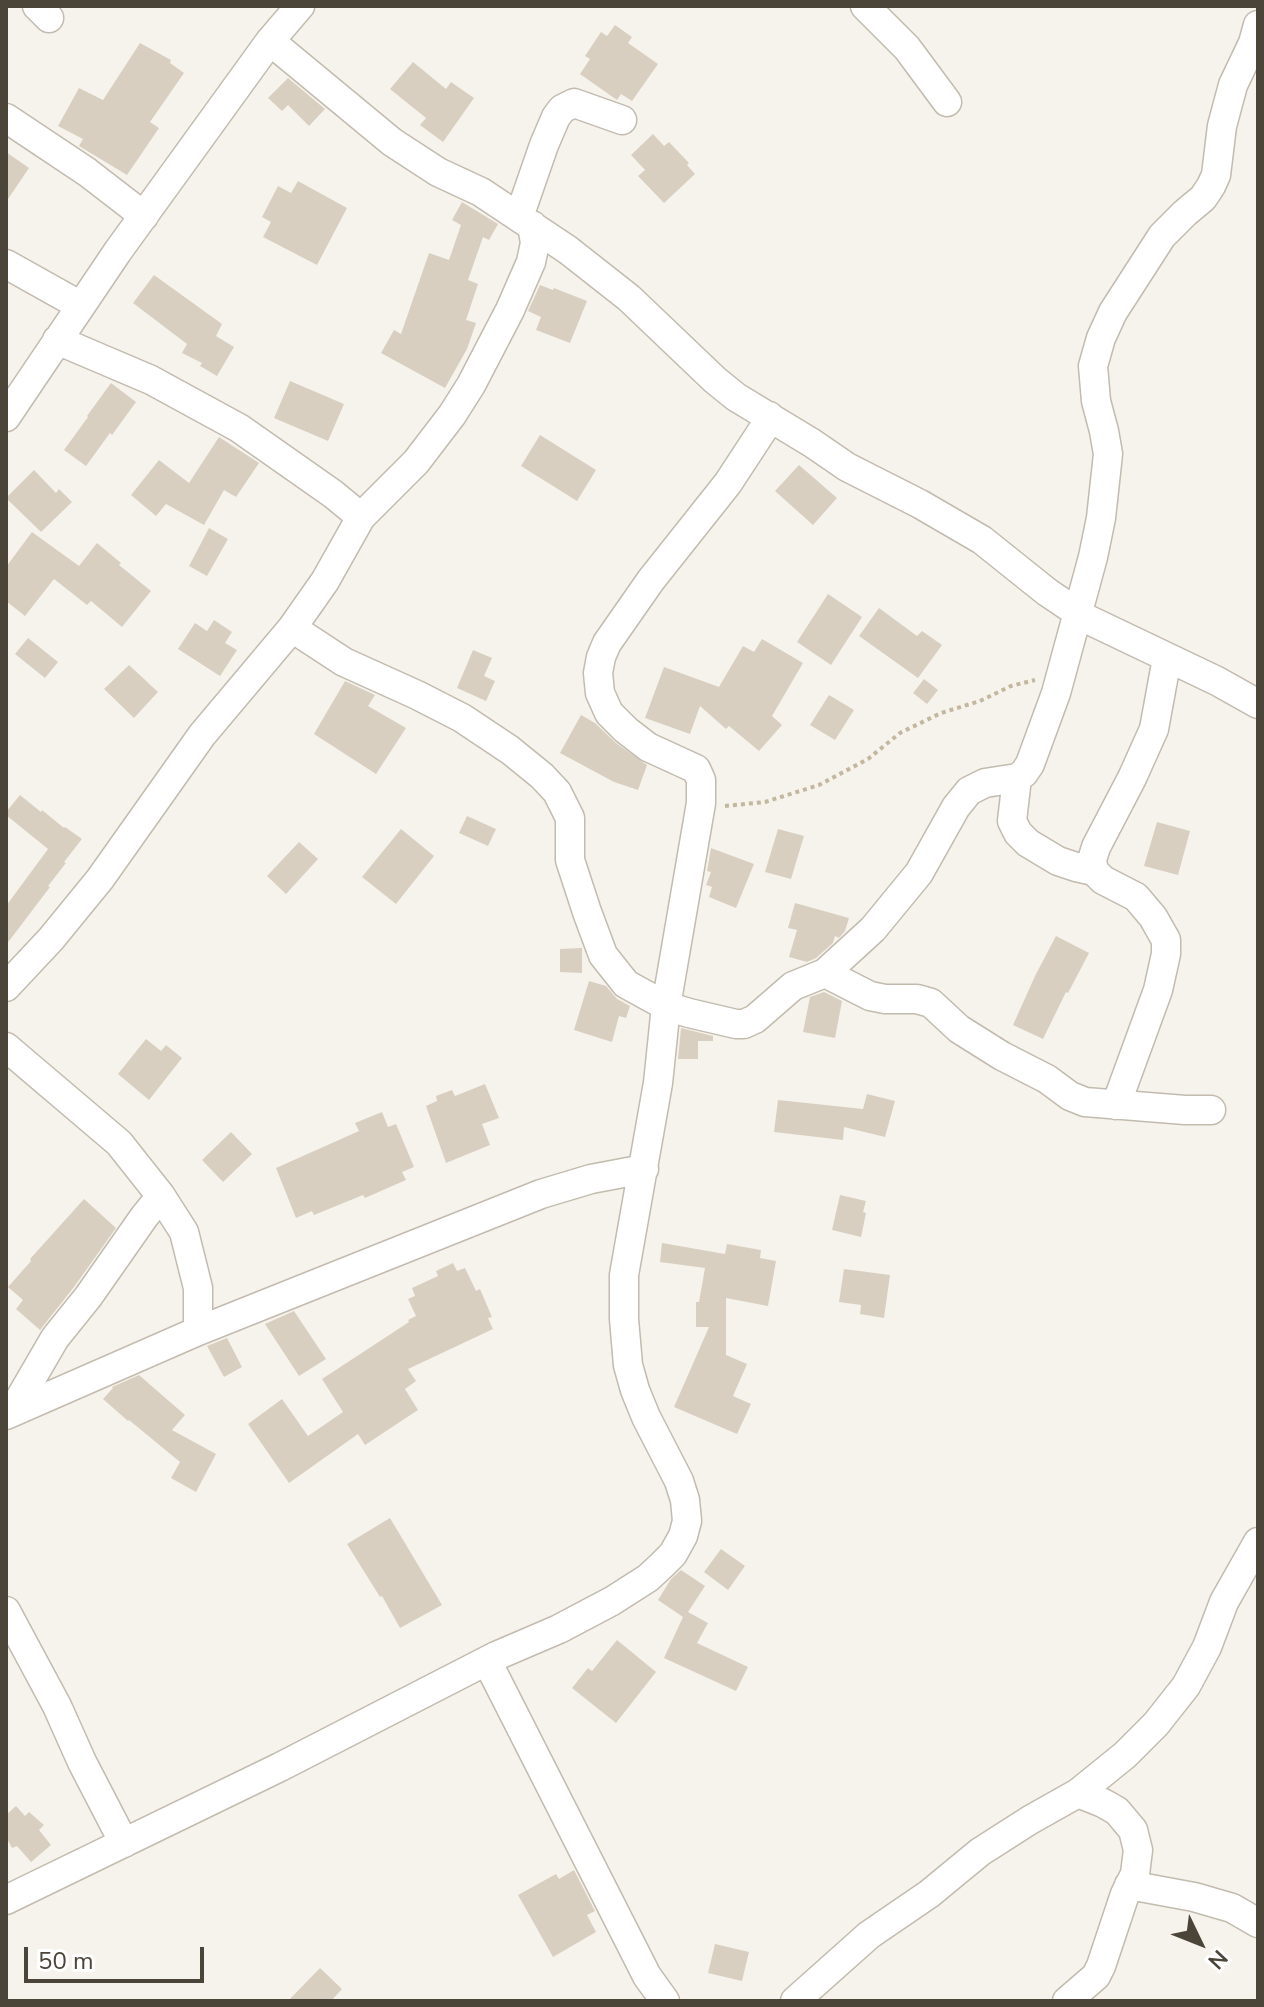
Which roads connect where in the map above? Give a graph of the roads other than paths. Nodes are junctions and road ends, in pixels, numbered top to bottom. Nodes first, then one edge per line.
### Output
1 (300, 6) edge
2 (865, 6) edge
3 (1258, 25) edge
4 (270, 41) junction
5 (947, 102) dead end
6 (6, 118) edge
7 (622, 120) dead end
8 (144, 216) junction
9 (525, 221) junction
10 (6, 264) edge
11 (81, 306) junction
12 (57, 340) junction
13 (769, 416) junction
14 (6, 417) edge
15 (361, 517) junction
16 (1076, 611) junction
17 (292, 628) junction
18 (1167, 658) junction
19 (1258, 704) edge
20 (1017, 778) junction
21 (1094, 871) junction
22 (825, 973) junction
23 (6, 987) edge
24 (666, 1006) junction
25 (6, 1047) edge
26 (1116, 1105) junction
27 (1211, 1110) dead end
28 (644, 1169) junction
29 (161, 1196) junction
30 (198, 1331) junction
31 (9, 1413) edge
32 (1258, 1542) edge
33 (6, 1611) edge
34 (487, 1661) junction
35 (1078, 1793) junction
36 (124, 1843) junction
37 (1129, 1885) junction
38 (6, 1900) edge
39 (1258, 1923) edge
40 (665, 2001) edge
41 (795, 2001) edge
42 (1067, 2001) edge

1 - 4 street
2 - 5 street
3 - 16 street
4 - 8 street
4 - 9 street
6 - 8 street
7 - 9 street
8 - 11 street
9 - 13 street
9 - 15 street
10 - 11 street
11 - 12 street
12 - 14 street
12 - 15 street
13 - 16 street
13 - 24 street
15 - 17 street
16 - 18 street
16 - 20 street
17 - 23 street
17 - 24 street
18 - 19 street
18 - 21 street
20 - 21 street
20 - 22 street
21 - 26 street
22 - 24 street
22 - 26 street
24 - 28 street
25 - 29 street
26 - 27 street
28 - 30 street
28 - 34 street
29 - 30 street
29 - 31 street
30 - 31 street
32 - 35 street
33 - 36 street
34 - 36 street
34 - 40 street
35 - 37 street
35 - 41 street
36 - 38 street
37 - 39 street
37 - 42 street

